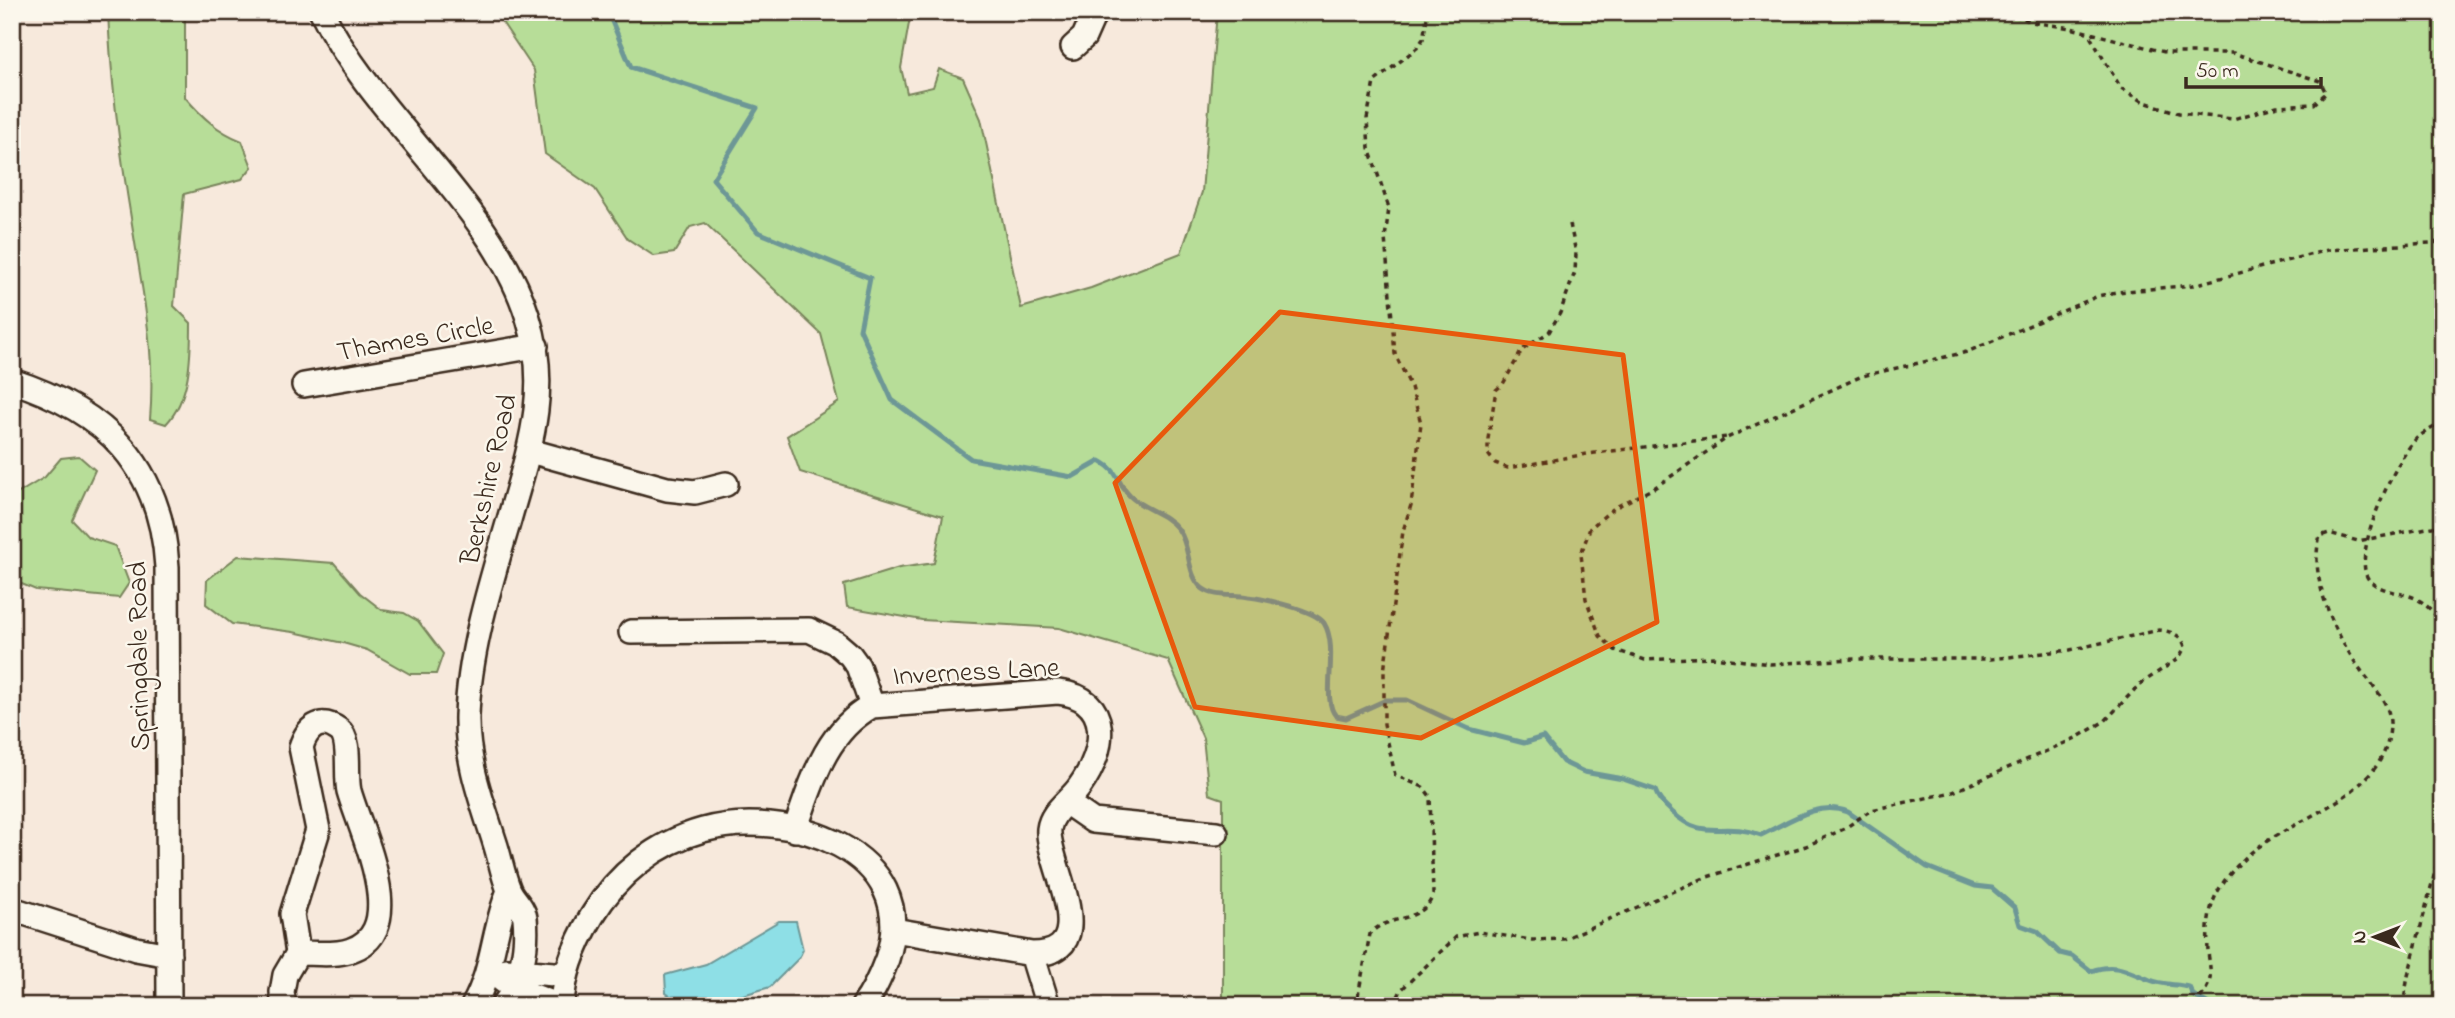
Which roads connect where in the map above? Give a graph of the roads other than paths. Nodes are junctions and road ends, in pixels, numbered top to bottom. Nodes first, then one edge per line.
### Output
1 (322, 12) edge
2 (1095, 12) edge
3 (1073, 47) dead end
4 (536, 346) junction
5 (12, 381) edge
6 (304, 385) dead end
7 (530, 451) junction
8 (726, 484) dead end
9 (631, 632) dead end
10 (872, 706) junction
11 (1067, 803) junction
12 (795, 830) junction
13 (1216, 833) dead end
14 (509, 891) junction
15 (12, 909) edge
16 (894, 930) junction
17 (298, 953) junction
18 (1032, 954) junction
19 (169, 955) junction
20 (489, 970) junction
21 (566, 975) junction
22 (512, 988) edge
23 (169, 1006) edge
24 (284, 1006) edge
25 (473, 1006) edge
26 (561, 1006) edge
27 (863, 1006) edge
28 (1048, 1006) edge

1 - 4 street, Berkshire Road
2 - 3 street
4 - 6 street, Thames Circle
4 - 7 street, Berkshire Road
5 - 19 street, Springdale Road
7 - 8 street
7 - 14 street, Berkshire Road
9 - 10 street
10 - 11 street, Inverness Lane
10 - 12 street, Inverness Lane
11 - 13 street
11 - 18 street, Inverness Lane
12 - 16 street
12 - 21 street
14 - 20 street
14 - 22 street, Berkshire Road
15 - 19 street
16 - 18 street
16 - 27 street
17 - 17 street
17 - 24 street
18 - 28 street
19 - 23 street, Springdale Road
20 - 22 street
20 - 25 street
21 - 22 street
21 - 26 street
22 - 26 street

